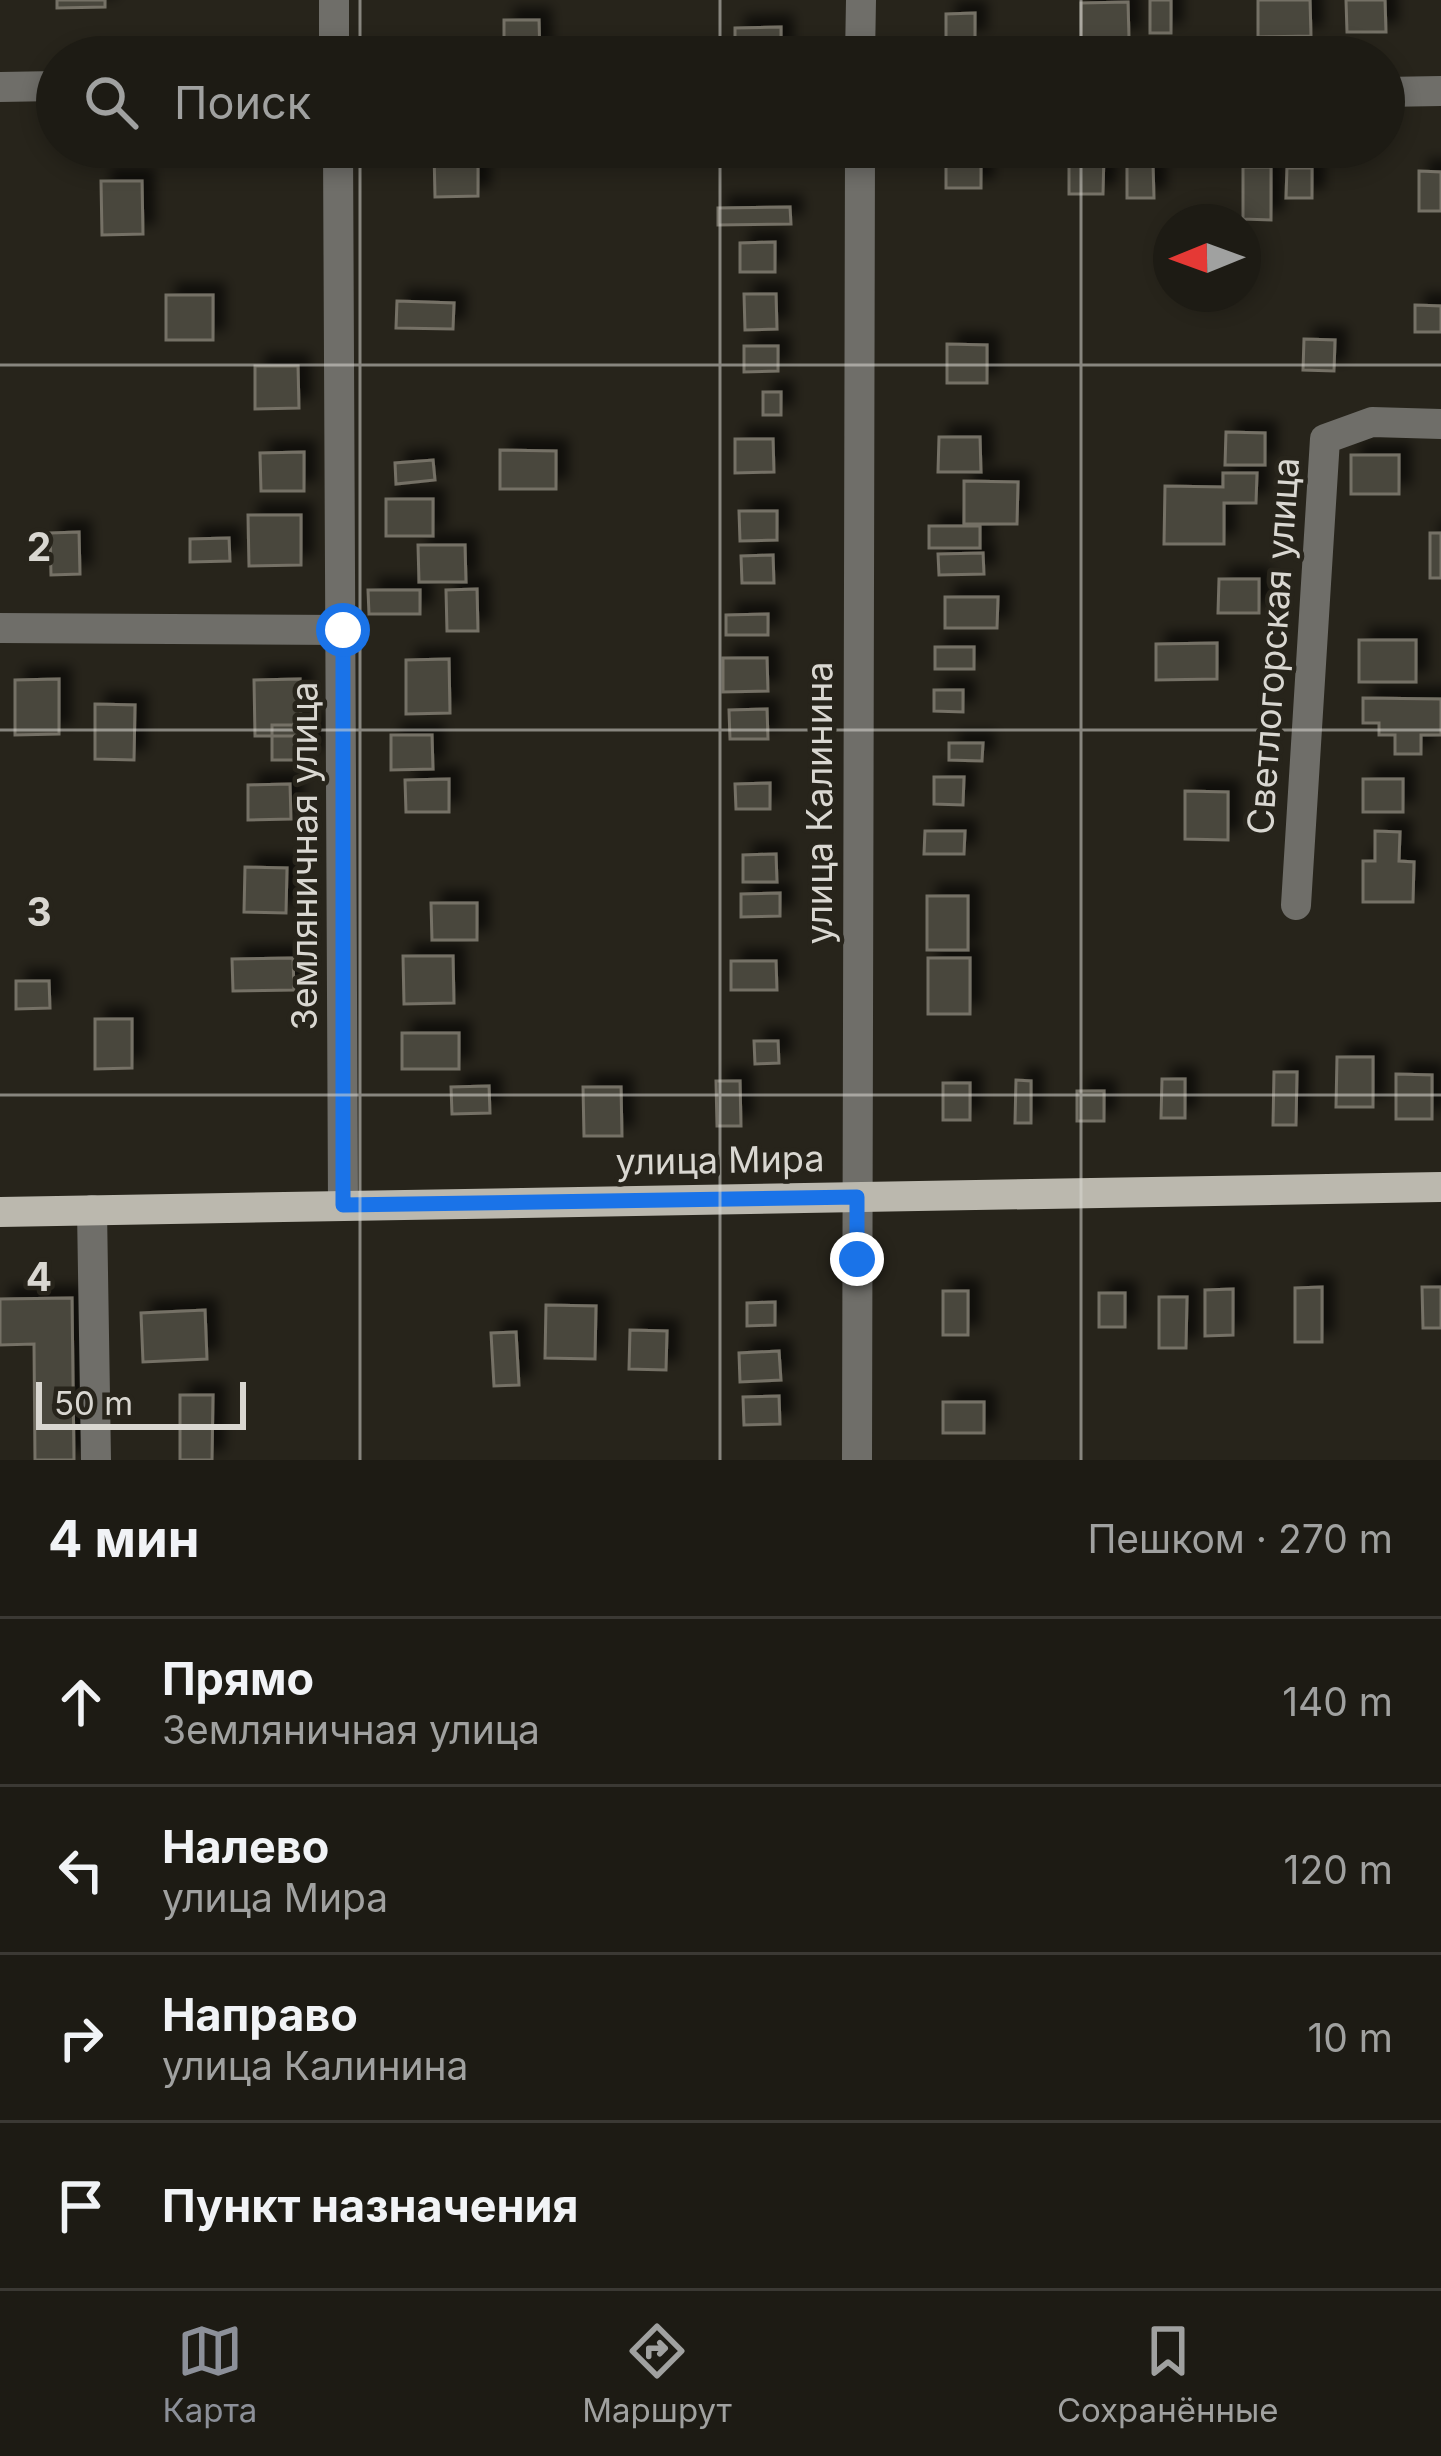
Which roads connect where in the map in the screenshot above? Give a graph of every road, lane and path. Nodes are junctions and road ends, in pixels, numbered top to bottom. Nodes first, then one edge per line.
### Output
1 (334, 0) edge
2 (861, 0) edge
3 (334, 36) edge
4 (860, 36) edge
5 (36, 86) edge
6 (0, 87) edge
7 (1441, 91) edge
8 (1405, 92) edge
9 (338, 168) edge
10 (860, 168) edge
11 (1441, 424) edge
12 (0, 628) edge
13 (343, 630) junction
14 (1296, 905) dead end
15 (1441, 1187) edge
16 (857, 1197) junction
17 (343, 1205) junction
18 (92, 1210) junction
19 (0, 1212) edge
20 (96, 1460) edge
21 (857, 1460) edge

1 - 3 street
2 - 4 street
5 - 6 street
7 - 8 street
9 - 13 street, Земляничная улица
10 - 16 street, улица Калинина
11 - 14 street, Светлогорская улица
12 - 13 street
13 - 17 street, Земляничная улица
15 - 16 main road, улица Мира
16 - 17 main road, улица Мира
16 - 21 street, улица Калинина
17 - 18 main road, улица Мира
18 - 19 main road, улица Мира
18 - 20 street

